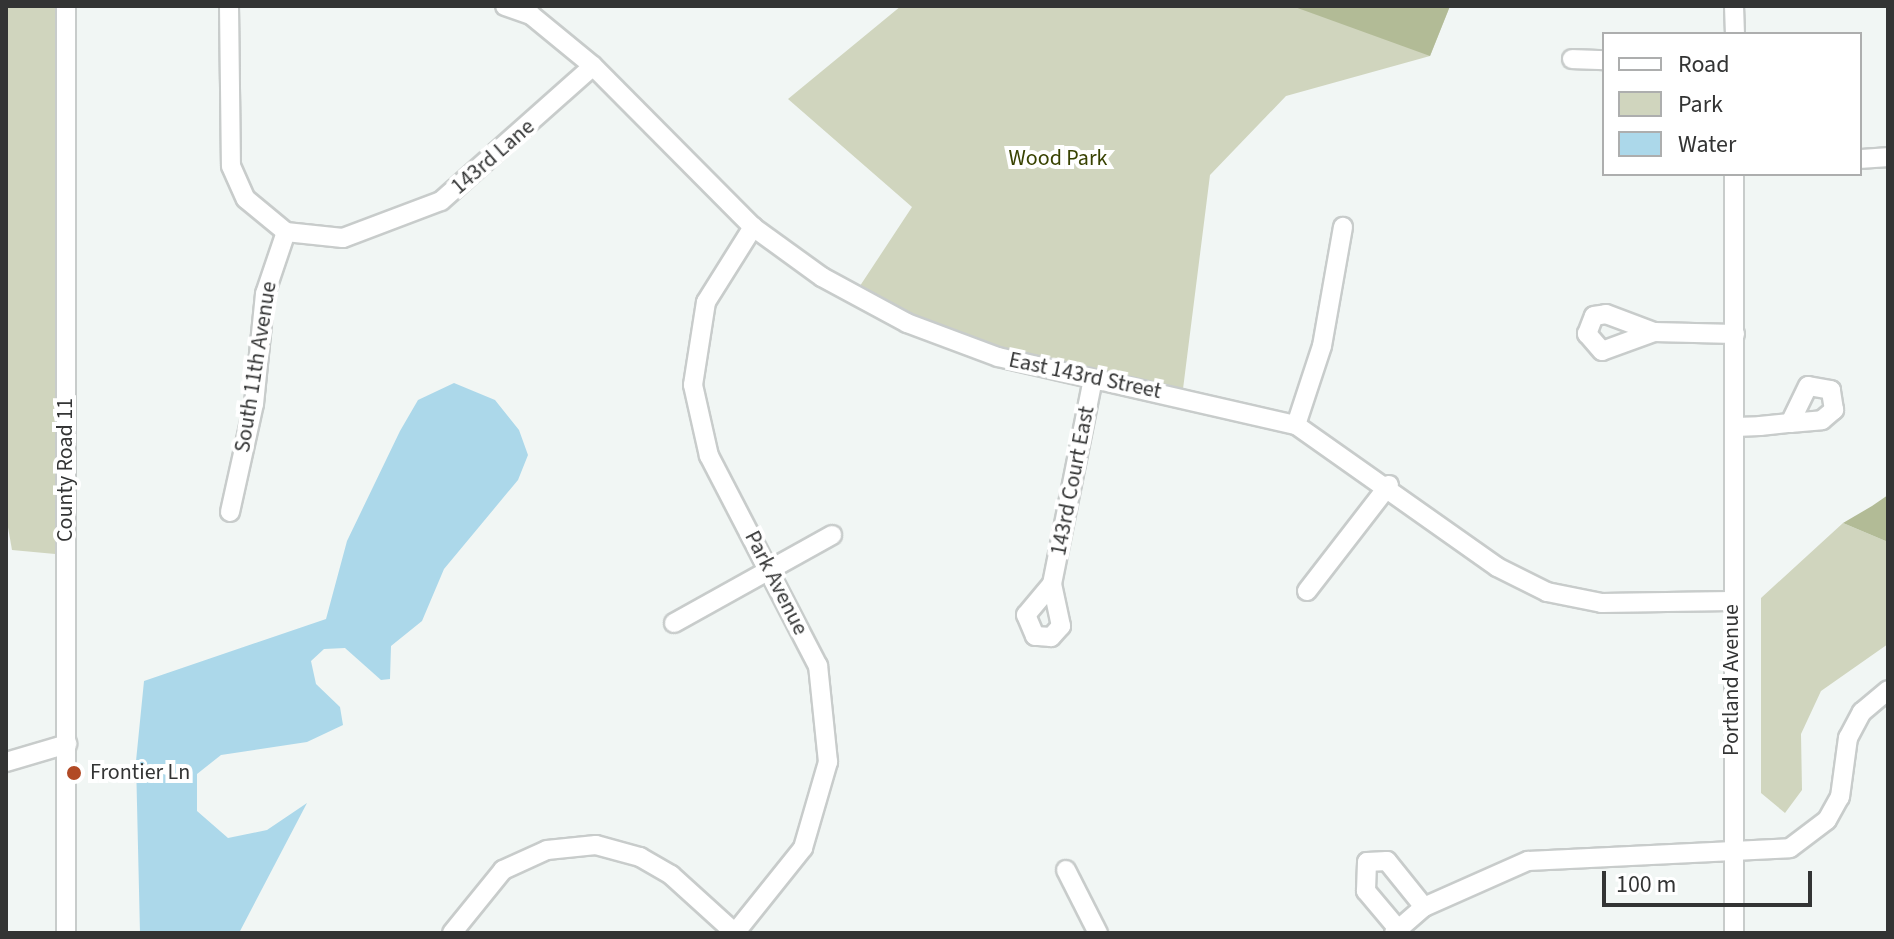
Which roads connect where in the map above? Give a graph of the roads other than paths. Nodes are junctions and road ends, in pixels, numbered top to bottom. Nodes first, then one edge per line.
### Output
1 (66, 6) edge
2 (229, 6) edge
3 (505, 6) edge
4 (1734, 6) edge
5 (533, 10) edge
6 (1735, 32) edge
7 (1572, 59) dead end
8 (1602, 60) edge
9 (593, 66) junction
10 (1888, 157) edge
11 (1862, 159) edge
12 (1734, 176) edge
13 (753, 227) junction
14 (1343, 227) dead end
15 (286, 232) junction
16 (1654, 332) dead end
17 (1735, 334) junction
18 (1093, 379) junction
19 (1790, 423) dead end
20 (1296, 425) junction
21 (1735, 427) junction
22 (1389, 485) junction
23 (230, 512) dead end
24 (832, 535) dead end
25 (771, 569) junction
26 (1052, 584) dead end
27 (1307, 591) dead end
28 (1731, 601) junction
29 (674, 623) dead end
30 (1888, 690) edge
31 (67, 744) junction
32 (6, 762) edge
33 (1735, 852) junction
34 (1066, 870) dead end
35 (1424, 907) junction
36 (1396, 931) edge
37 (66, 933) edge
38 (452, 933) edge
39 (735, 933) edge
40 (1098, 933) edge
41 (1734, 933) edge

1 - 31 street, County Road 11
2 - 15 street
3 - 5 street, East 143rd Street
4 - 6 street
5 - 9 street, East 143rd Street
7 - 8 street
9 - 13 street, East 143rd Street
9 - 15 street, 143rd Lane
10 - 11 street
12 - 17 street, Portland Avenue
13 - 18 street, East 143rd Street
13 - 25 street, Park Avenue
14 - 20 street
15 - 23 street, South 11th Avenue
16 - 17 street
17 - 21 street, Portland Avenue
18 - 20 street, East 143rd Street
18 - 26 street, 143rd Court East
19 - 21 street
20 - 22 street, East 143rd Street
21 - 28 street, Portland Avenue
22 - 27 street
22 - 28 street, East 143rd Street
24 - 25 street
25 - 29 street
25 - 39 street, Park Avenue
28 - 33 street, Portland Avenue
30 - 33 street
31 - 32 street
31 - 37 street, County Road 11
33 - 35 street
33 - 41 street, Portland Avenue
34 - 40 street
35 - 36 street
35 - 36 street
38 - 39 street

